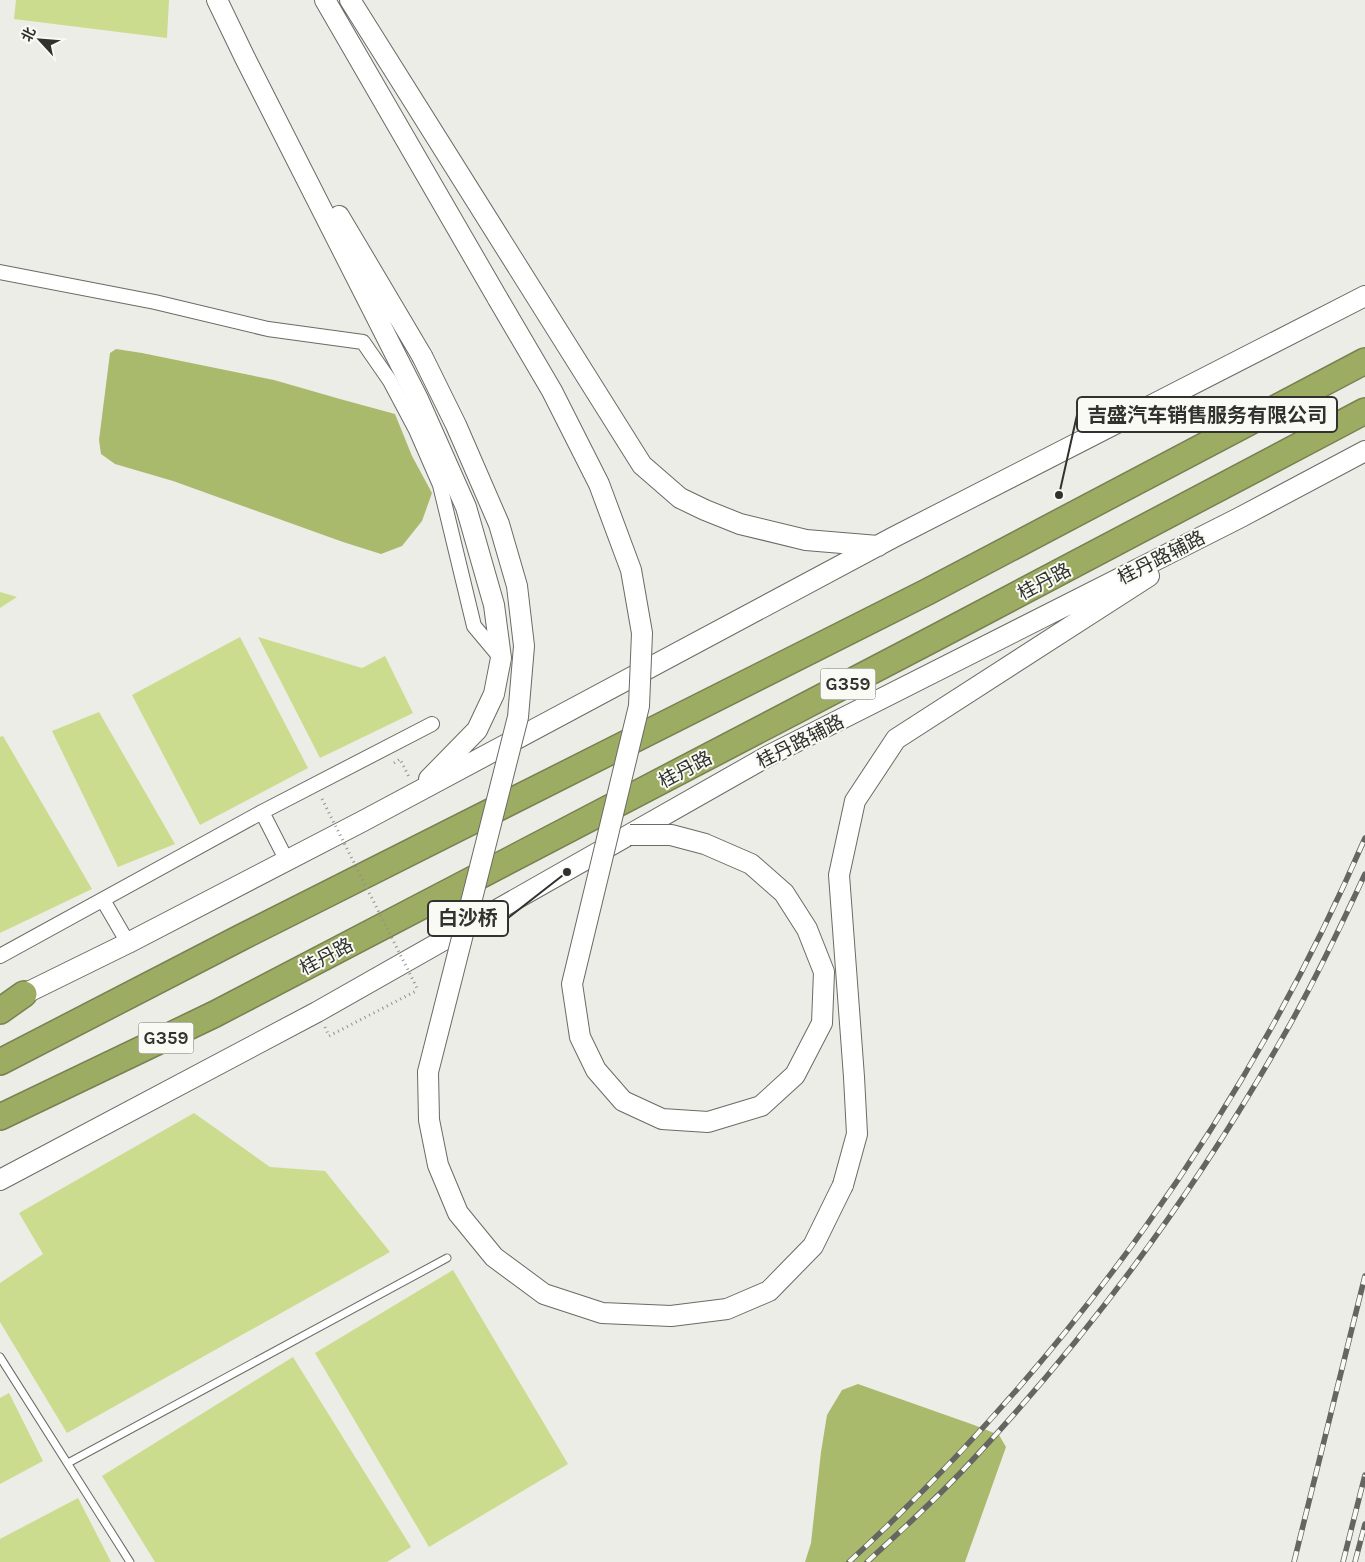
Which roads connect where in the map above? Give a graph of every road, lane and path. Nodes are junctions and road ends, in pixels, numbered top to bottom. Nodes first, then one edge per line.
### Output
1 (217, 0) edge
2 (325, 0) edge
3 (350, 0) edge
4 (245, 58) junction
5 (0, 272) edge
6 (1365, 296) edge
7 (1365, 361) edge
8 (1365, 411) edge
9 (1365, 451) edge
10 (1239, 518) junction
11 (878, 546) junction
12 (501, 658) junction
13 (432, 724) dead end
14 (417, 793) junction
15 (322, 799) dead end
16 (262, 812) junction
17 (630, 834) junction
18 (287, 861) junction
19 (103, 900) junction
20 (128, 943) junction
21 (0, 956) edge
22 (24, 994) junction
23 (0, 1006) edge
24 (0, 1011) edge
25 (329, 1036) dead end
26 (0, 1062) edge
27 (0, 1118) edge
28 (0, 1180) edge
29 (447, 1258) dead end
30 (0, 1357) edge
31 (68, 1463) junction
32 (130, 1562) edge

1 - 4 main road
2 - 17 main road, bridge
3 - 11 main road
4 - 10 main road, bridge
4 - 12 main road
5 - 12 street
6 - 11 main road
7 - 26 highway, G359
8 - 27 highway, 桂丹路 / G359
9 - 10 main road, 桂丹路辅路
10 - 17 main road, 桂丹路辅路
11 - 14 main road
12 - 14 main road
13 - 16 street
14 - 18 main road
15 - 25 path, bridge
16 - 18 street
16 - 19 street
17 - 28 main road, 桂丹路辅路
18 - 20 main road
19 - 20 street
19 - 21 street
20 - 22 main road
22 - 23 main road
22 - 24 highway
29 - 31 lane
30 - 31 lane
31 - 32 lane

